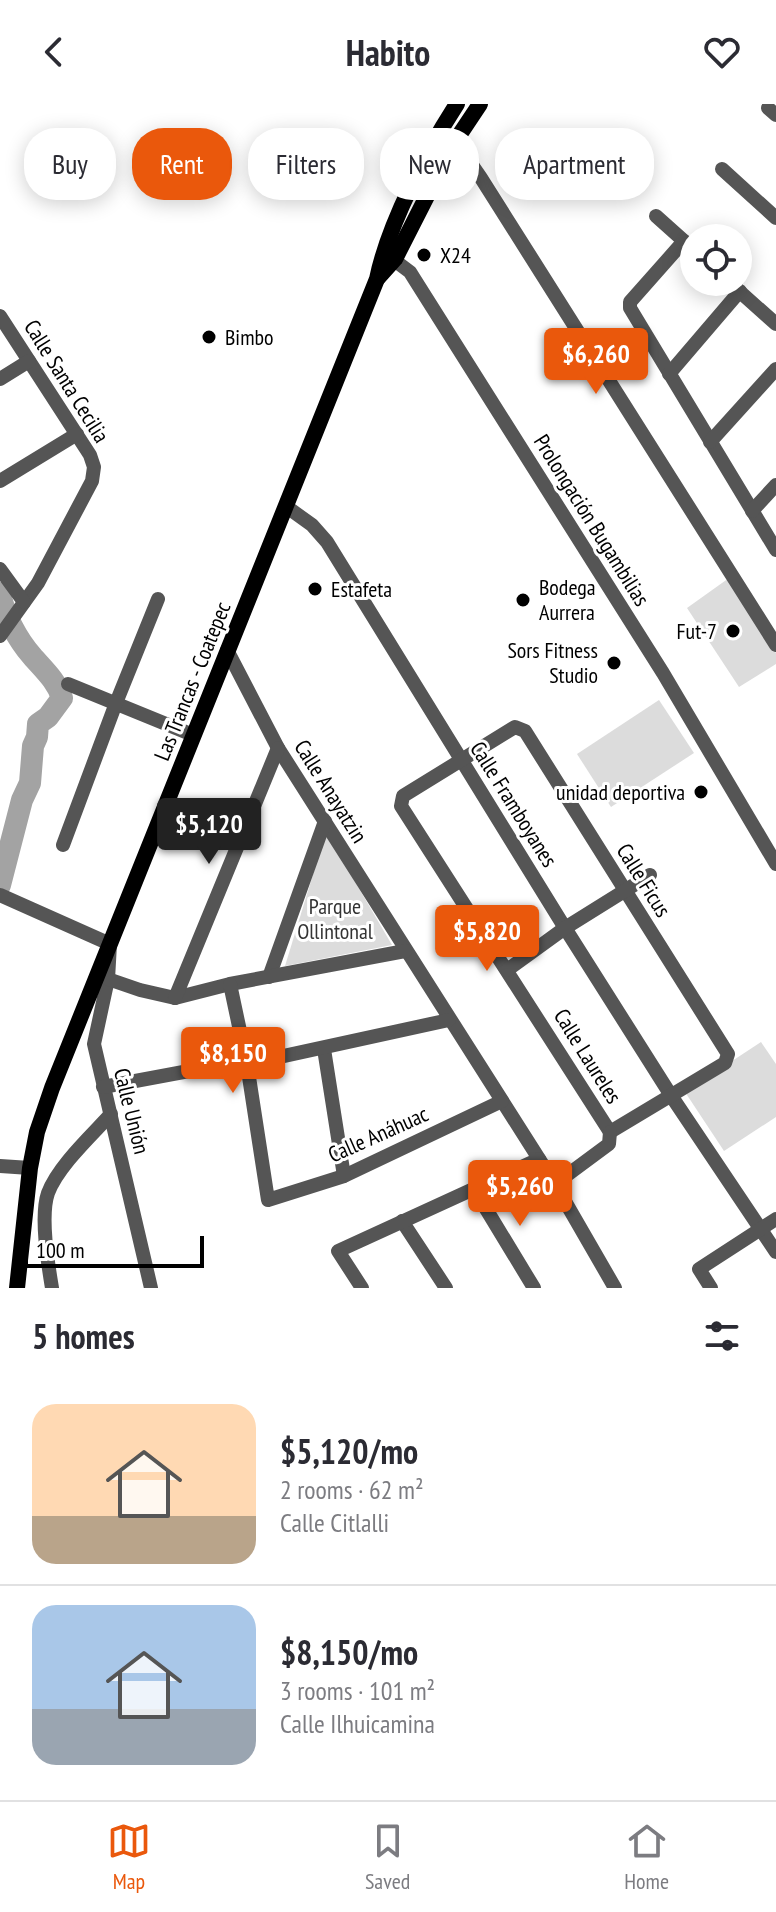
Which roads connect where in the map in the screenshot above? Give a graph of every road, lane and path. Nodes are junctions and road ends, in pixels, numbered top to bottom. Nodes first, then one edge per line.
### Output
1 (457, 104) edge
2 (480, 104) edge
3 (441, 128) edge
4 (464, 128) edge
5 (722, 169) dead end
6 (479, 175) edge
7 (411, 200) edge
8 (421, 200) edge
9 (656, 216) dead end
10 (776, 218) edge
11 (680, 238) edge
12 (389, 255) junction
13 (680, 255) edge
14 (728, 296) edge
15 (745, 296) edge
16 (0, 316) edge
17 (776, 324) edge
18 (29, 361) junction
19 (776, 369) edge
20 (669, 374) junction
21 (0, 379) edge
22 (77, 434) junction
23 (710, 442) junction
24 (0, 481) edge
25 (776, 485) edge
26 (287, 507) junction
27 (752, 511) junction
28 (776, 550) edge
29 (0, 569) edge
30 (158, 599) dead end
31 (24, 602) junction
32 (7, 625) edge
33 (776, 645) edge
34 (227, 650) junction
35 (68, 684) dead end
36 (116, 703) junction
37 (193, 735) junction
38 (278, 748) junction
39 (460, 761) junction
40 (325, 821) junction
41 (63, 845) dead end
42 (776, 864) edge
43 (650, 875) dead end
44 (624, 891) junction
45 (0, 895) edge
46 (565, 928) junction
47 (110, 944) junction
48 (405, 951) junction
49 (507, 970) junction
50 (269, 977) junction
51 (108, 979) junction
52 (230, 984) junction
53 (175, 998) junction
54 (449, 1020) junction
55 (324, 1049) junction
56 (247, 1064) junction
57 (205, 1068) dead end
58 (103, 1087) junction
59 (672, 1097) junction
60 (502, 1101) junction
61 (111, 1114) junction
62 (610, 1138) junction
63 (539, 1159) junction
64 (0, 1166) edge
65 (30, 1168) junction
66 (344, 1176) junction
67 (555, 1184) junction
68 (474, 1189) junction
69 (776, 1219) edge
70 (402, 1221) junction
71 (761, 1228) junction
72 (776, 1252) edge
73 (22, 1253) junction
74 (46, 1254) junction
75 (17, 1288) edge
76 (52, 1288) edge
77 (151, 1288) edge
78 (362, 1288) edge
79 (446, 1288) edge
80 (534, 1288) edge
81 (615, 1288) edge
82 (711, 1288) edge

1 - 3 main road, Las Trancas - Coatepec
2 - 4 main road, Las Trancas - Coatepec
5 - 10 street
6 - 33 street
7 - 12 main road, Las Trancas - Coatepec
8 - 12 main road, Las Trancas - Coatepec
9 - 11 street
12 - 26 main road, Las Trancas - Coatepec
12 - 42 street, Prolongación Bugambilias
13 - 20 street
14 - 20 street
15 - 17 street
16 - 18 street, Calle Santa Cecilia
18 - 21 street
18 - 22 street, Calle Santa Cecilia
19 - 23 street
20 - 23 street
22 - 24 street
22 - 31 street, Calle Santa Cecilia
23 - 27 street
25 - 27 street
26 - 34 main road, Las Trancas - Coatepec
26 - 39 street, Calle Framboyanes
27 - 28 street
29 - 31 street
30 - 36 street
31 - 32 street, Calle Santa Cecilia
34 - 37 main road, Las Trancas - Coatepec
34 - 38 street, Calle Anayatzin
35 - 36 street
36 - 37 street
36 - 41 street
37 - 47 main road, Las Trancas - Coatepec
38 - 40 street, Calle Anayatzin
38 - 53 street
39 - 44 street, Calle Ficus
39 - 46 street, Calle Framboyanes
39 - 49 street, Calle Laureles
40 - 48 street, Calle Anayatzin
40 - 50 street
43 - 44 street
44 - 46 street
44 - 59 street, Calle Ficus
45 - 47 street
46 - 49 street
46 - 59 street, Calle Framboyanes
47 - 51 street, Calle Unión
47 - 65 main road, Las Trancas - Coatepec
48 - 50 street
48 - 54 street, Calle Anayatzin
49 - 62 street, Calle Laureles
50 - 52 street
51 - 53 street
51 - 58 street, Calle Unión
52 - 53 street
52 - 56 street
54 - 55 street
54 - 60 street, Calle Anayatzin
55 - 56 street
55 - 66 street
56 - 66 street, Calle Anáhuac
57 - 58 street
58 - 61 street, Calle Unión
59 - 62 street
59 - 71 street, Calle Framboyanes
60 - 63 street, Calle Anayatzin
60 - 66 street, Calle Anáhuac
61 - 74 street
61 - 77 street, Calle Unión
62 - 67 street
63 - 67 street, Calle Anayatzin
63 - 68 street
64 - 65 street
65 - 73 main road, Las Trancas - Coatepec
67 - 81 street, Calle Anayatzin
68 - 70 street
68 - 80 street
69 - 71 street
70 - 78 street
70 - 79 street
71 - 72 street, Calle Framboyanes
71 - 82 street
73 - 74 street
73 - 75 main road, Las Trancas - Coatepec
74 - 76 street

